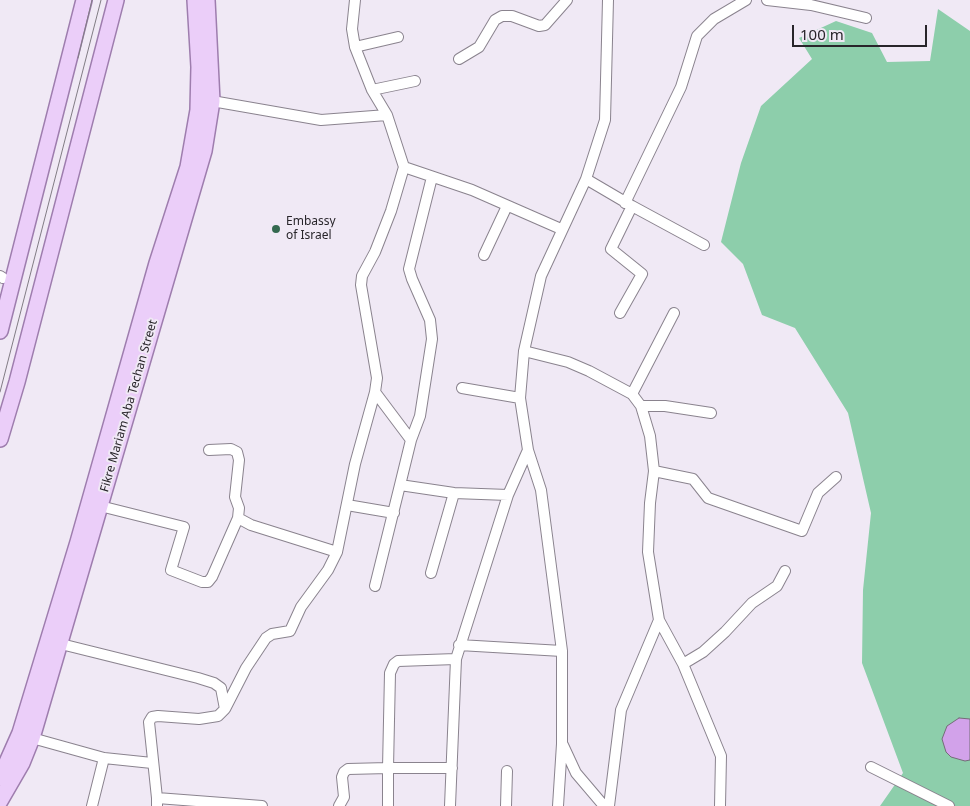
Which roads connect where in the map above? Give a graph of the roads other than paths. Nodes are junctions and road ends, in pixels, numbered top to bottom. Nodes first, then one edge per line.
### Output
1 (75, 0) edge
2 (84, 0) edge
3 (116, 0) edge
4 (195, 0) edge
5 (207, 0) edge
6 (355, 0) edge
7 (567, 0) edge
8 (616, 0) edge
9 (746, 0) edge
10 (767, 0) edge
11 (607, 4) edge
12 (866, 18) dead end
13 (398, 37) dead end
14 (355, 47) junction
15 (459, 59) dead end
16 (415, 82) dead end
17 (372, 90) junction
18 (207, 110) junction
19 (387, 115) junction
20 (404, 168) junction
21 (432, 177) junction
22 (586, 178) junction
23 (629, 204) junction
24 (506, 206) junction
25 (561, 229) junction
26 (704, 245) dead end
27 (484, 255) dead end
28 (1, 281) edge
29 (674, 313) dead end
30 (149, 314) junction
31 (620, 314) dead end
32 (0, 331) edge
33 (524, 351) junction
34 (462, 388) dead end
35 (375, 392) junction
36 (632, 394) junction
37 (520, 398) junction
38 (641, 406) junction
39 (711, 413) dead end
40 (0, 439) edge
41 (411, 440) junction
42 (210, 450) dead end
43 (528, 450) junction
44 (654, 472) junction
45 (836, 477) dead end
46 (400, 485) junction
47 (454, 494) junction
48 (508, 495) junction
49 (347, 505) junction
50 (100, 506) junction
51 (394, 513) junction
52 (238, 518) junction
53 (337, 552) junction
54 (785, 570) dead end
55 (431, 573) dead end
56 (376, 586) dead end
57 (659, 620) junction
58 (60, 644) junction
59 (459, 646) junction
60 (562, 651) junction
61 (456, 660) junction
62 (683, 664) junction
63 (225, 709) junction
64 (32, 738) junction
65 (562, 744) junction
66 (104, 758) junction
67 (152, 763) junction
68 (871, 767) dead end
69 (388, 768) junction
70 (452, 768) junction
71 (508, 771) dead end
72 (0, 778) edge
73 (0, 801) edge
74 (157, 802) edge
75 (92, 806) edge
76 (262, 806) edge
77 (339, 806) edge
78 (388, 806) edge
79 (450, 806) edge
80 (506, 806) edge
81 (558, 806) edge
82 (604, 806) edge
83 (609, 806) edge
84 (720, 806) edge
85 (949, 806) edge

1 - 28 main road
2 - 32 main road
3 - 40 main road
4 - 18 main road, Fikre Mariam Aba Techan Street
5 - 18 main road, Fikre Mariam Aba Techan Street
6 - 14 street
7 - 15 street
8 - 11 street
9 - 23 street
10 - 12 street
11 - 22 street
13 - 14 street
14 - 17 street
16 - 17 street
17 - 19 street
18 - 19 street
18 - 30 main road, Fikre Mariam Aba Techan Street
19 - 20 street
20 - 21 street
20 - 35 street
21 - 24 street
21 - 41 street
22 - 23 street
22 - 25 street
23 - 26 street
23 - 31 street
24 - 25 street
24 - 27 street
25 - 33 street
29 - 36 street
30 - 50 main road, Fikre Mariam Aba Techan Street
30 - 72 main road, Fikre Mariam Aba Techan Street
33 - 36 street
33 - 37 street
34 - 37 street
35 - 41 street
35 - 49 street
36 - 38 street
37 - 43 street
38 - 39 street
38 - 44 street
41 - 46 street
42 - 52 street
43 - 48 street
43 - 60 street
44 - 45 street
44 - 57 street
46 - 47 street
46 - 51 street
47 - 48 street
47 - 55 street
48 - 59 street
49 - 51 street
49 - 53 street
50 - 52 street
50 - 58 main road, Fikre Mariam Aba Techan Street
51 - 56 street
52 - 53 street
53 - 63 street
54 - 62 street
57 - 62 street
57 - 83 street
58 - 63 street
58 - 64 main road, Fikre Mariam Aba Techan Street
59 - 60 street
59 - 61 street
60 - 65 street
61 - 69 street
61 - 70 street
62 - 84 street
63 - 67 street
64 - 66 street
64 - 73 main road, Fikre Mariam Aba Techan Street
65 - 81 street
65 - 82 street
66 - 67 street
66 - 75 street
67 - 74 street
68 - 85 street
69 - 70 street
69 - 77 street
69 - 78 street
70 - 79 street
71 - 80 street
74 - 76 street

